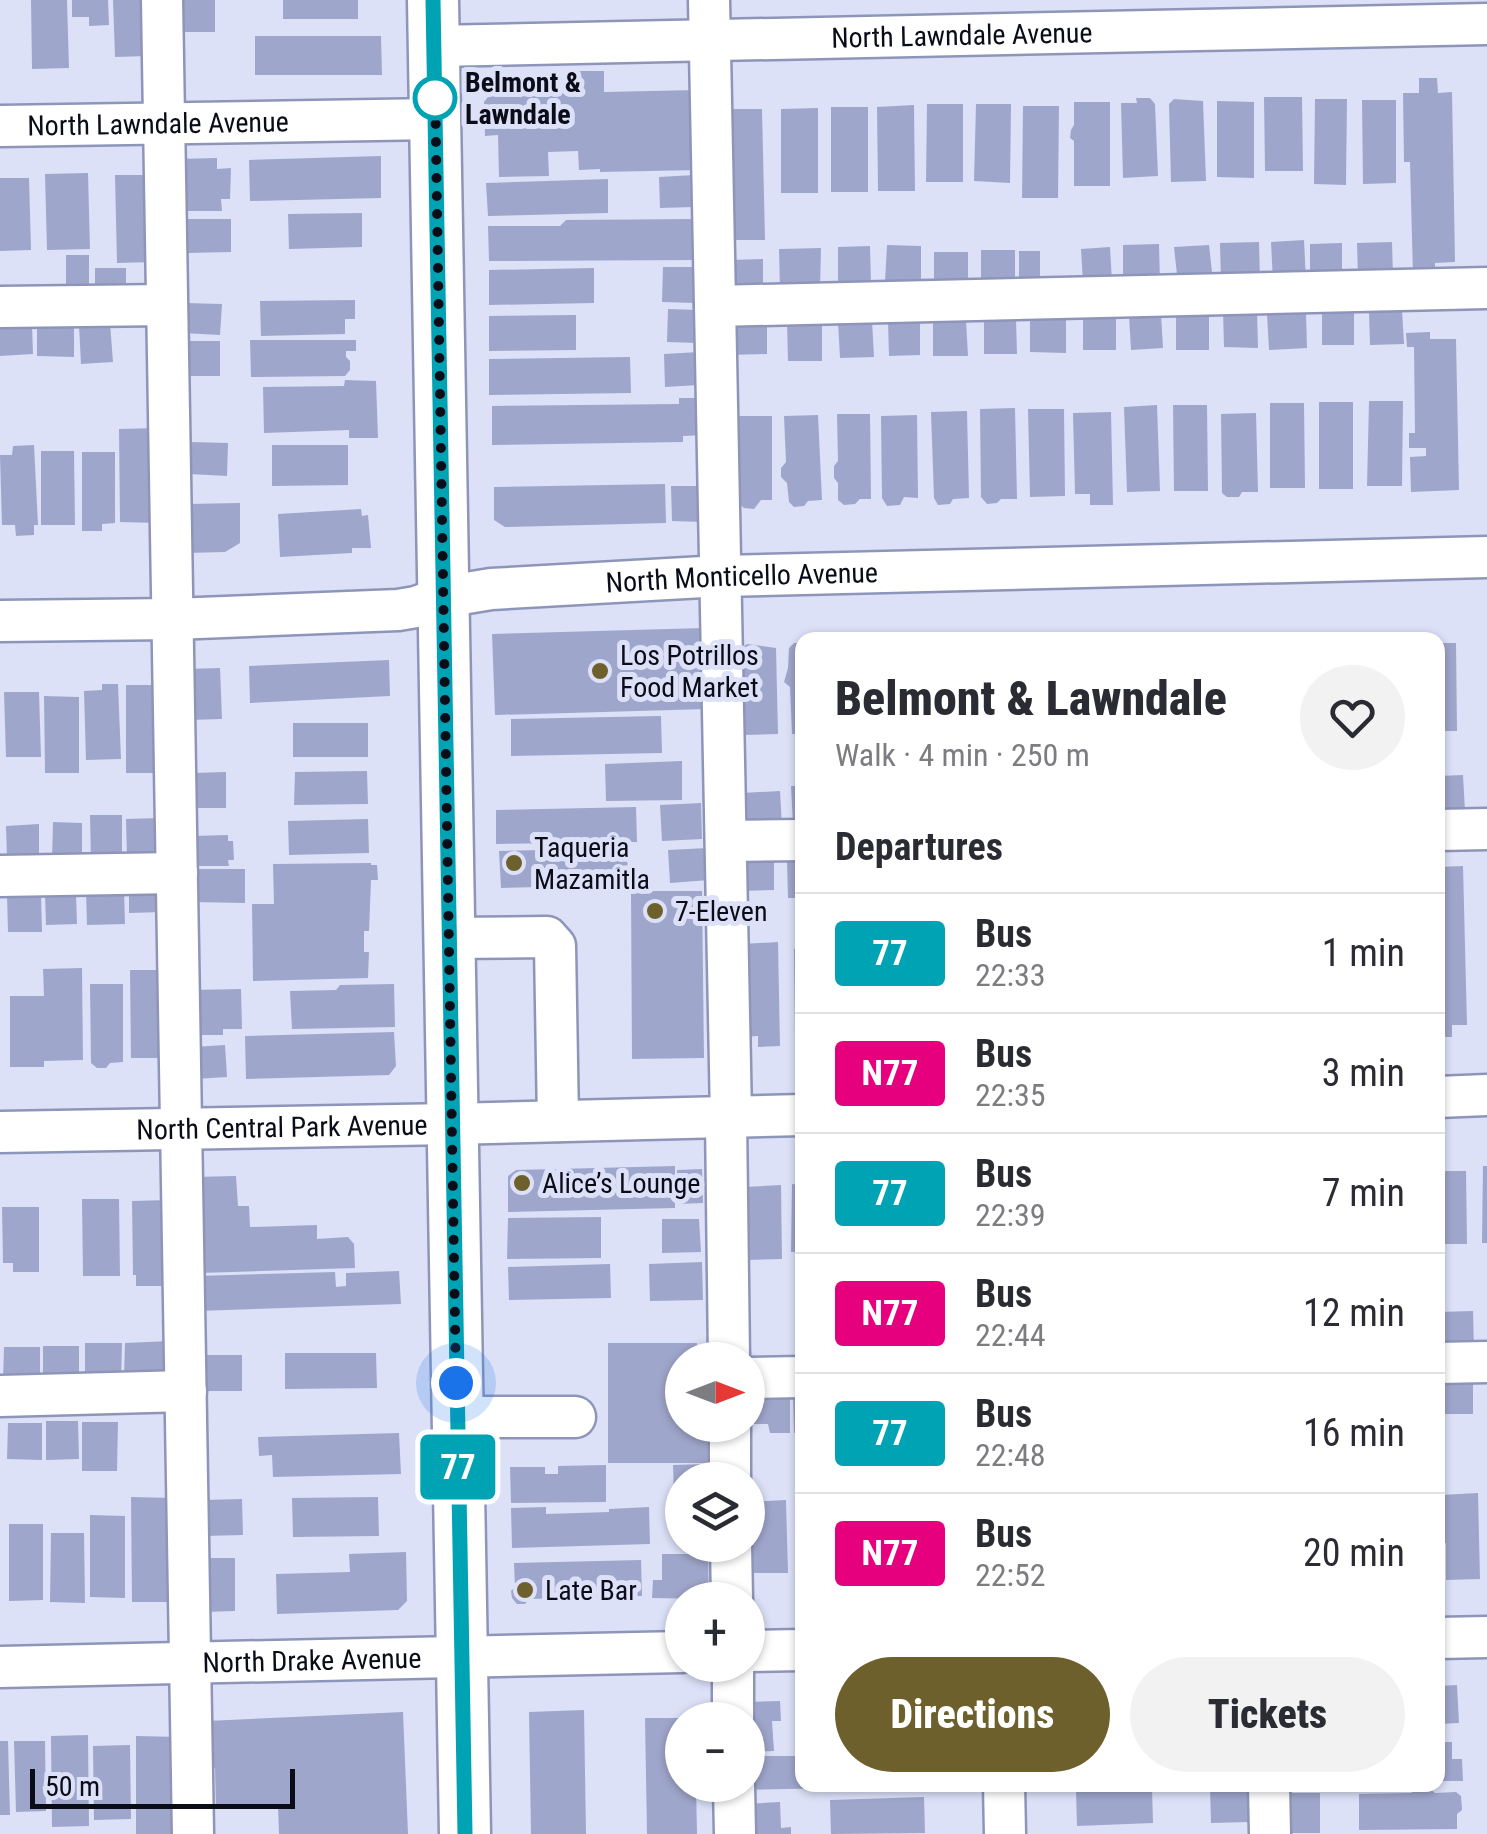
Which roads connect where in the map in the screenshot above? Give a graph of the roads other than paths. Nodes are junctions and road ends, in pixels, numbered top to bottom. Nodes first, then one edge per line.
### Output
1 (162, 0) edge
2 (709, 0) edge
3 (434, 23) edge
4 (1487, 24) edge
5 (710, 40) junction
6 (435, 120) junction
7 (164, 124) junction
8 (0, 126) edge
9 (1487, 288) edge
10 (168, 305) junction
11 (715, 306) junction
12 (0, 307) edge
13 (1487, 557) edge
14 (721, 576) junction
15 (443, 596) junction
16 (173, 618) junction
17 (0, 622) edge
18 (1487, 829) edge
19 (1445, 830) edge
20 (795, 840) edge
21 (726, 841) junction
22 (177, 872) junction
23 (0, 876) edge
24 (449, 938) junction
25 (1487, 1096) edge
26 (1445, 1097) edge
27 (795, 1115) edge
28 (729, 1117) junction
29 (558, 1121) junction
30 (452, 1124) junction
31 (181, 1129) junction
32 (0, 1132) edge
33 (729, 1342) edge
34 (1487, 1362) edge
35 (1445, 1363) edge
36 (795, 1377) edge
37 (765, 1378) edge
38 (186, 1390) junction
39 (0, 1396) edge
40 (457, 1417) junction
41 (575, 1417) dead end
42 (1487, 1637) edge
43 (1445, 1638) edge
44 (795, 1650) edge
45 (765, 1651) edge
46 (665, 1652) edge
47 (461, 1657) junction
48 (190, 1663) junction
49 (0, 1667) edge
50 (1004, 1792) edge
51 (1269, 1792) edge
52 (734, 1802) edge
53 (193, 1834) edge
54 (465, 1834) edge
55 (735, 1834) edge
56 (1005, 1834) edge
57 (1270, 1834) edge

1 - 7 street
2 - 5 street
3 - 5 street, North Lawndale Avenue
3 - 6 main road
4 - 5 street, North Lawndale Avenue
5 - 11 street
6 - 7 street, North Lawndale Avenue
6 - 15 main road
7 - 8 street, North Lawndale Avenue
7 - 10 street
9 - 11 street
10 - 12 street
10 - 16 street
11 - 14 street
13 - 14 street, North Monticello Avenue
14 - 15 street, North Monticello Avenue
14 - 21 street
15 - 16 street, North Monticello Avenue
15 - 24 main road
16 - 17 street, North Monticello Avenue
16 - 22 street
18 - 19 street
20 - 21 street
21 - 28 street
22 - 23 street
22 - 31 street
24 - 29 street
24 - 30 main road
25 - 26 street
27 - 28 street, North Central Park Avenue
28 - 29 street, North Central Park Avenue
28 - 33 street
29 - 30 street, North Central Park Avenue
30 - 31 street, North Central Park Avenue
30 - 40 main road
31 - 32 street, North Central Park Avenue
31 - 38 street
34 - 35 street
36 - 37 street
38 - 39 street
38 - 48 street
40 - 41 street
40 - 47 main road
42 - 43 street
44 - 45 street
46 - 47 street, North Drake Avenue
47 - 48 street, North Drake Avenue
47 - 54 main road
48 - 49 street, North Drake Avenue
48 - 53 street
50 - 56 street
51 - 57 street
52 - 55 street

